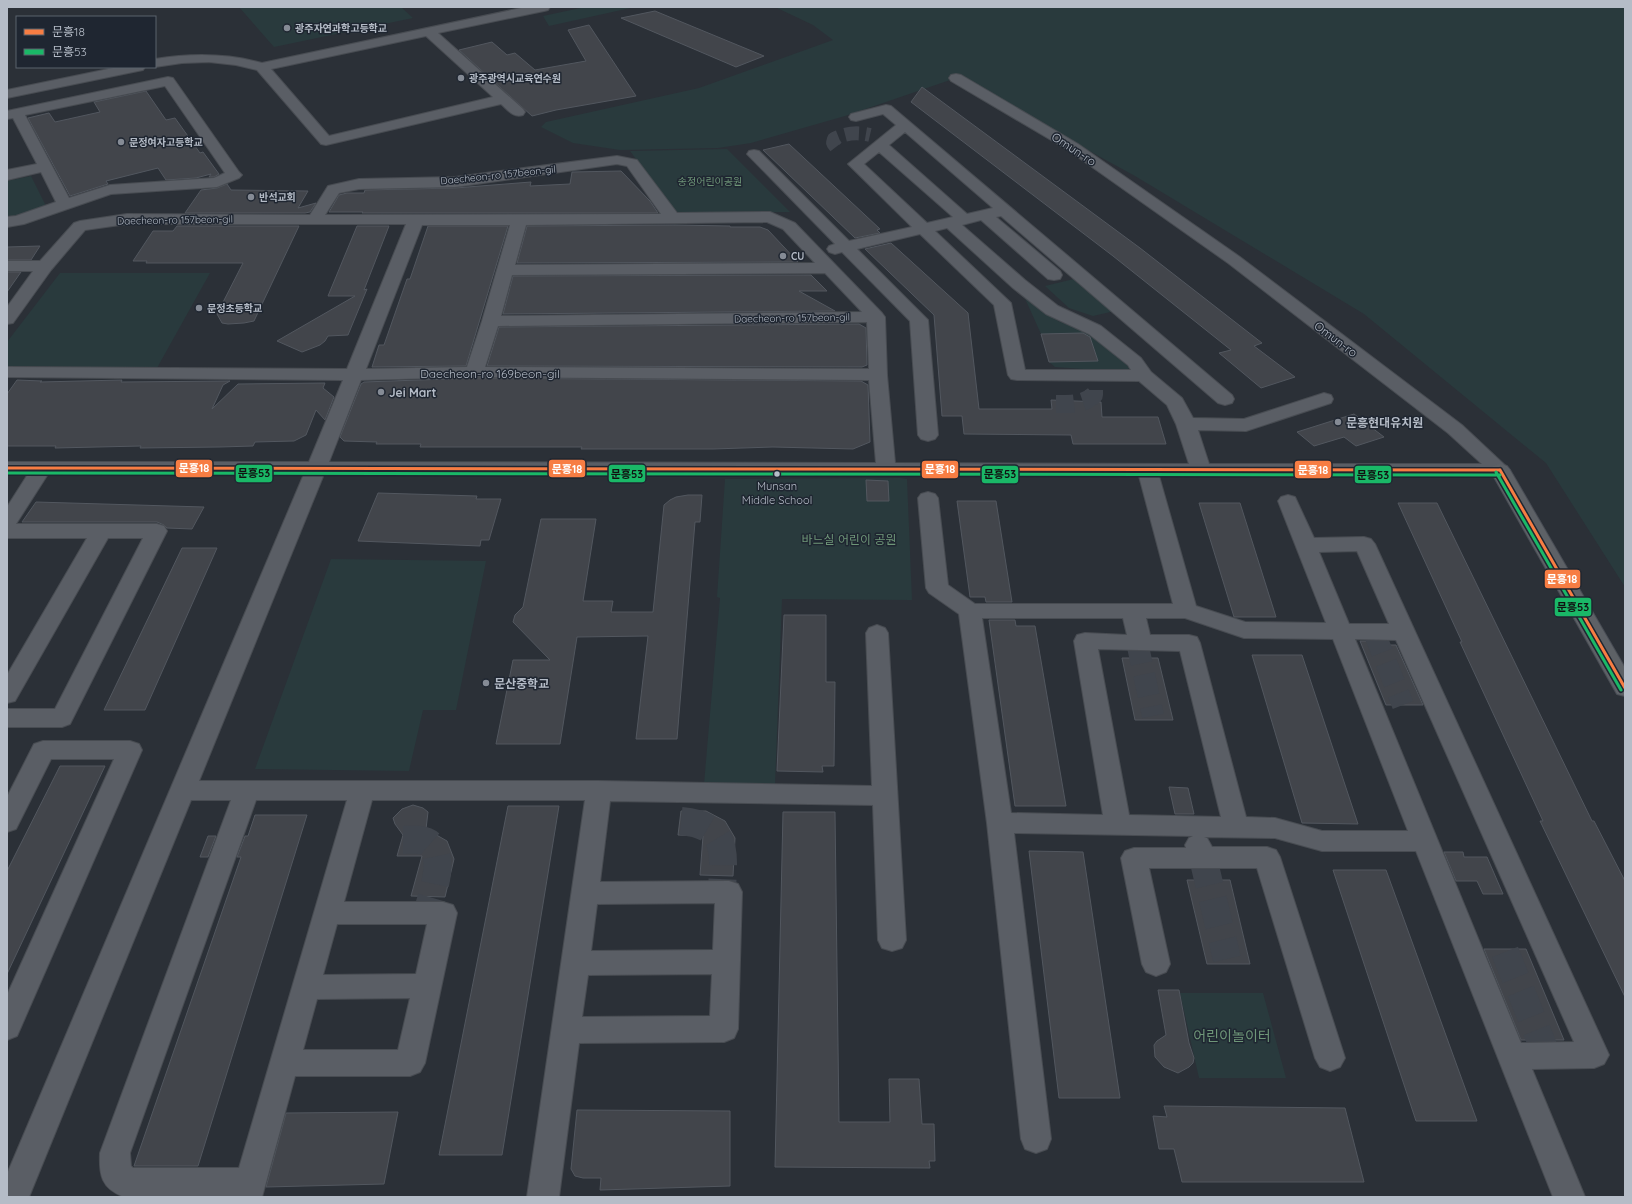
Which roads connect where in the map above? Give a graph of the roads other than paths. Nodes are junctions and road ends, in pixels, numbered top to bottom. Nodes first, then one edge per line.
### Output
1 (544, 7) edge
2 (429, 32) junction
3 (156, 64) edge
4 (133, 68) edge
5 (262, 68) junction
6 (956, 78) dead end
7 (7, 94) edge
8 (503, 99) junction
9 (902, 102) dead end
10 (886, 109) junction
11 (518, 112) dead end
12 (12, 114) edge
13 (856, 117) tunnel mouth
14 (905, 125) junction
15 (877, 141) junction
16 (754, 154) dead end
17 (45, 167) junction
18 (7, 176) edge
19 (66, 204) junction
20 (1005, 210) junction
21 (984, 215) junction
22 (672, 217) junction
23 (314, 219) junction
24 (416, 220) junction
25 (519, 220) junction
26 (958, 221) junction
27 (7, 222) edge
28 (924, 229) junction
29 (847, 246) junction
30 (815, 254) junction
31 (7, 266) edge
32 (44, 266) junction
33 (828, 268) junction
34 (505, 270) junction
35 (1019, 284) junction
36 (8, 317) edge
37 (876, 317) junction
38 (491, 321) junction
39 (1172, 353) junction
40 (1140, 369) junction
41 (7, 372) edge
42 (474, 372) junction
43 (354, 375) junction
44 (878, 375) junction
45 (1225, 399) dead end
46 (1324, 399) dead end
47 (1186, 424) junction
48 (928, 435) dead end
49 (7, 468) edge
50 (42, 468) junction
51 (317, 468) junction
52 (886, 469) junction
53 (1147, 469) junction
54 (1200, 469) junction
55 (1500, 470) junction
56 (928, 498) dead end
57 (1288, 501) dead end
58 (7, 523) edge
59 (7, 531) edge
60 (101, 532) junction
61 (1306, 545) junction
62 (970, 611) junction
63 (1133, 611) junction
64 (1186, 611) junction
65 (1341, 631) junction
66 (1403, 632) junction
67 (877, 633) dead end
68 (1140, 643) junction
69 (1625, 688) edge
70 (7, 695) edge
71 (7, 718) edge
72 (362, 790) junction
73 (182, 791) junction
74 (247, 791) junction
75 (598, 791) junction
76 (885, 796) junction
77 (7, 822) edge
78 (1000, 823) junction
79 (1118, 825) junction
80 (1193, 826) junction
81 (1236, 827) junction
82 (1425, 841) junction
83 (1203, 858) junction
84 (584, 894) junction
85 (328, 912) junction
86 (892, 940) dead end
87 (726, 962) junction
88 (575, 963) junction
89 (1156, 964) dead end
90 (427, 986) junction
91 (306, 987) junction
92 (7, 1027) edge
93 (566, 1030) junction
94 (1512, 1056) junction
95 (1330, 1058) dead end
96 (284, 1063) junction
97 (1036, 1139) dead end
98 (248, 1190) edge
99 (13, 1197) edge
100 (544, 1197) edge
101 (1569, 1197) edge

1 - 2 street
2 - 5 street
2 - 8 street
3 - 5 street
4 - 7 street
5 - 8 street
6 - 55 street, Omun-ro
8 - 11 street
9 - 10 street
10 - 13 street
10 - 14 street
12 - 17 street
12 - 19 street
14 - 15 street
14 - 20 street
15 - 26 street
15 - 28 street
16 - 29 street
17 - 18 street
17 - 19 street
19 - 27 street
20 - 21 street
20 - 39 street
21 - 26 street
21 - 35 street
22 - 23 street, Daecheon-ro 157beon-gil
22 - 25 street, Daecheon-ro 157beon-gil
22 - 30 street, Daecheon-ro 157beon-gil
23 - 24 street, Daecheon-ro 157beon-gil
23 - 32 street, Daecheon-ro 157beon-gil
24 - 25 street, Daecheon-ro 157beon-gil
24 - 43 street
25 - 34 street
26 - 28 street
26 - 35 street
28 - 29 street
28 - 40 street
29 - 30 street
29 - 48 street
30 - 33 street, Daecheon-ro 157beon-gil
31 - 32 street
32 - 36 street, Daecheon-ro 157beon-gil
33 - 34 street
33 - 37 street, Daecheon-ro 157beon-gil
34 - 38 street
35 - 40 street
37 - 38 street, Daecheon-ro 157beon-gil
37 - 44 street
38 - 42 street
39 - 40 street
39 - 45 street
40 - 47 street
41 - 43 street, Daecheon-ro 169beon-gil
42 - 43 street, Daecheon-ro 169beon-gil
42 - 44 street, Daecheon-ro 169beon-gil
43 - 51 street
44 - 52 street
46 - 47 street
47 - 54 street
49 - 50 street
50 - 51 street
50 - 58 street
51 - 52 street
51 - 73 street
52 - 53 street
53 - 54 street
53 - 64 street
54 - 55 street
55 - 69 main road, Omun-ro
56 - 62 street
57 - 61 street
59 - 60 street
60 - 70 street
60 - 71 street
61 - 65 street
61 - 66 street
62 - 63 street
62 - 78 street
63 - 64 street
63 - 68 street
64 - 65 street
65 - 66 street
65 - 82 street
66 - 94 street
67 - 76 street
68 - 79 street
68 - 81 street
72 - 74 street
72 - 75 street
72 - 85 street
73 - 74 street
73 - 99 street
74 - 98 street
75 - 76 street
75 - 84 street
76 - 86 street
77 - 92 street
78 - 79 street
78 - 97 street
79 - 80 street
80 - 81 street
80 - 83 street
81 - 82 street
82 - 94 street
83 - 89 street
83 - 95 street
84 - 87 street
84 - 88 street
85 - 90 street
85 - 91 street
87 - 88 street
87 - 93 street
88 - 93 street
90 - 91 street
90 - 96 street
91 - 96 street
93 - 100 street
94 - 101 street
96 - 98 street

